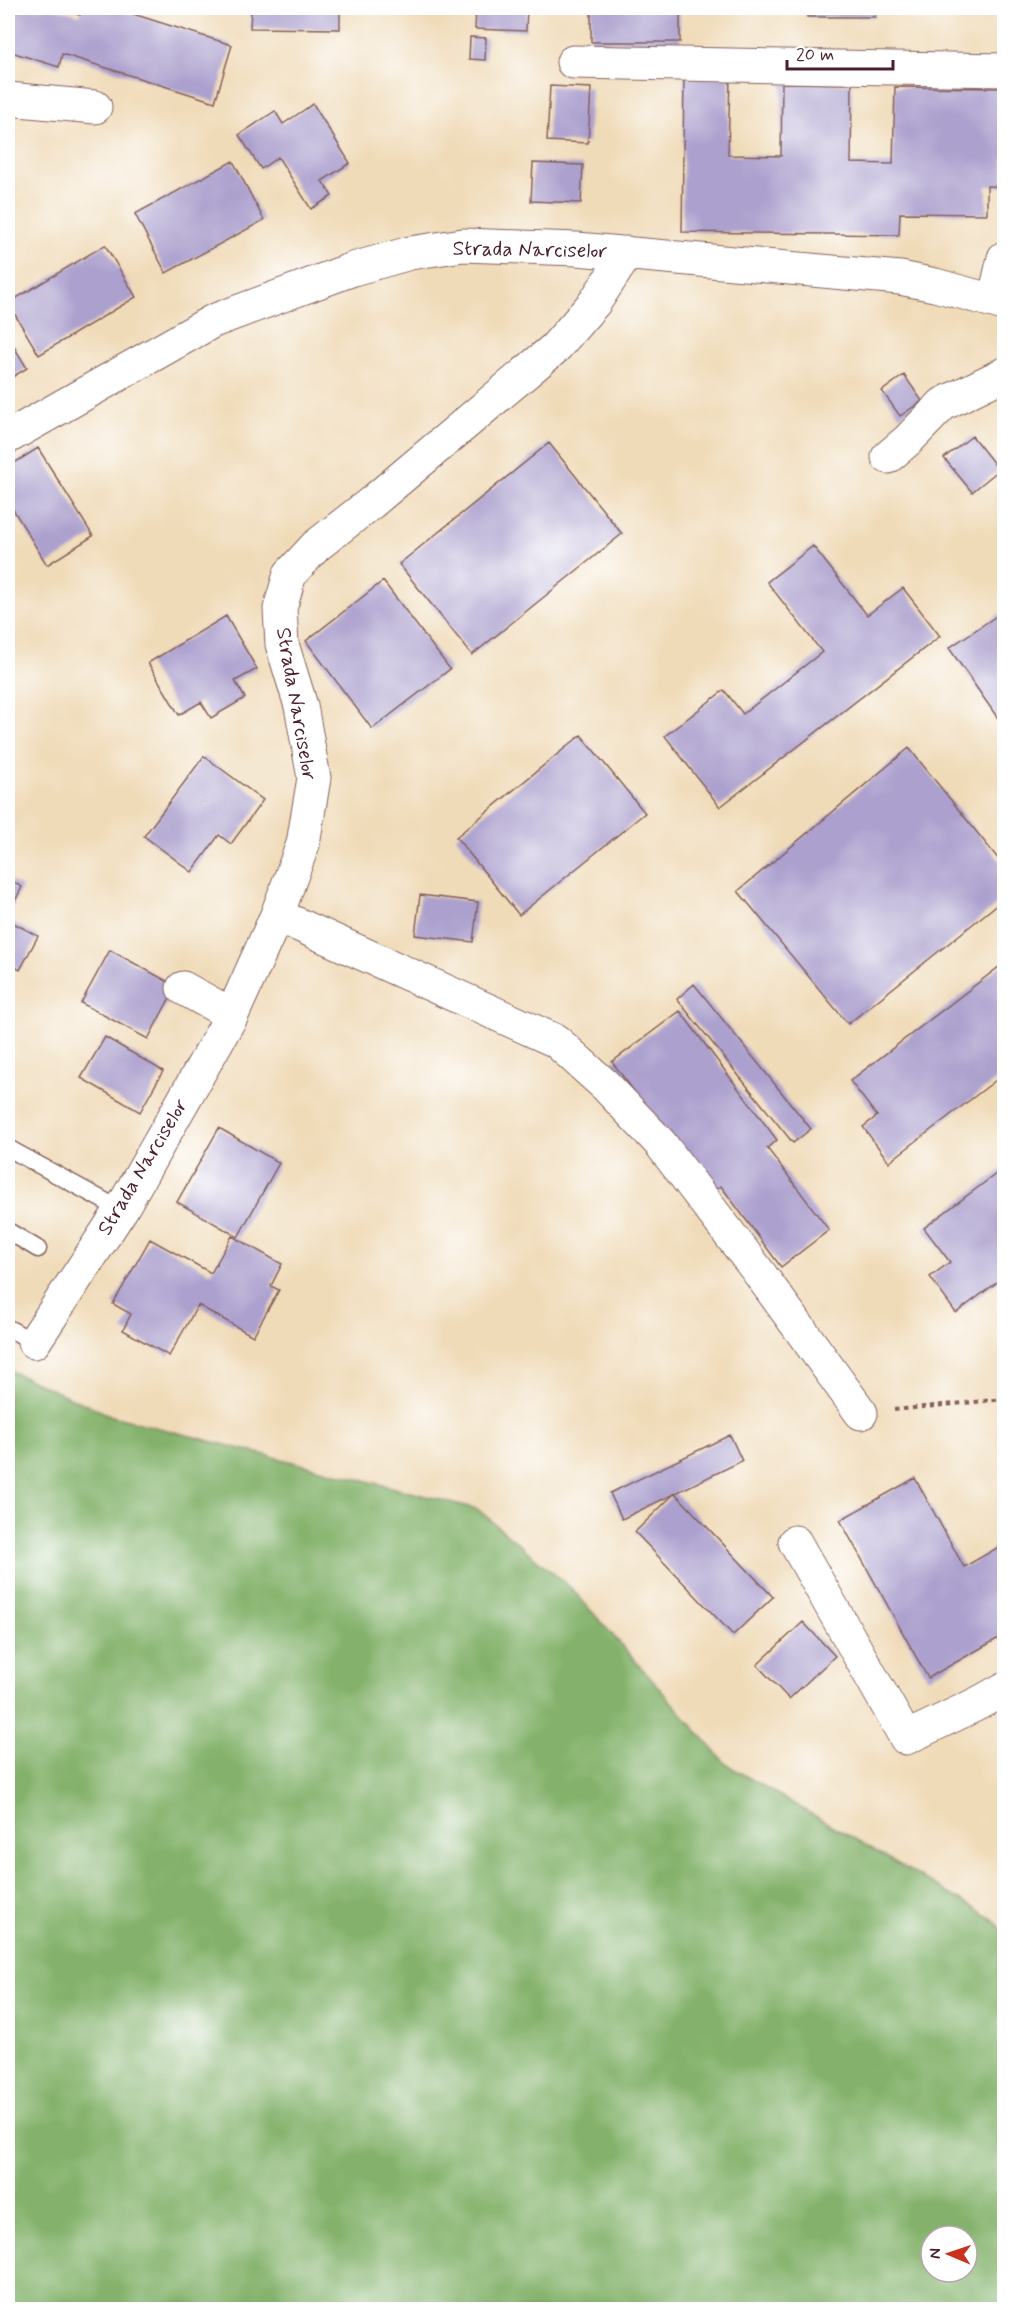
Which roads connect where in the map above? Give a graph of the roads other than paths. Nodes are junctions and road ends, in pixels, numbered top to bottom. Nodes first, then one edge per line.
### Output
1 (573, 62) dead end
2 (1005, 70) edge
3 (8, 99) edge
4 (95, 106) dead end
5 (627, 253) junction
6 (1005, 258) edge
7 (999, 303) edge
8 (1005, 375) edge
9 (8, 437) edge
10 (888, 457) dead end
11 (277, 915) junction
12 (183, 988) dead end
13 (232, 1015) junction
14 (8, 1148) edge
15 (121, 1210) junction
16 (8, 1231) edge
17 (38, 1249) dead end
18 (21, 1335) edge
19 (861, 1413) road end
20 (795, 1542) dead end
21 (1005, 1689) edge

1 - 2 street
3 - 4 street
5 - 7 street, Strada Narciselor
5 - 9 street, Strada Narciselor
5 - 11 street, Strada Narciselor
6 - 7 street
8 - 10 street
11 - 13 street, Strada Narciselor
11 - 19 street
12 - 13 street
13 - 15 street, Strada Narciselor
14 - 15 lane
15 - 18 street, Strada Narciselor
16 - 17 lane
20 - 21 street

